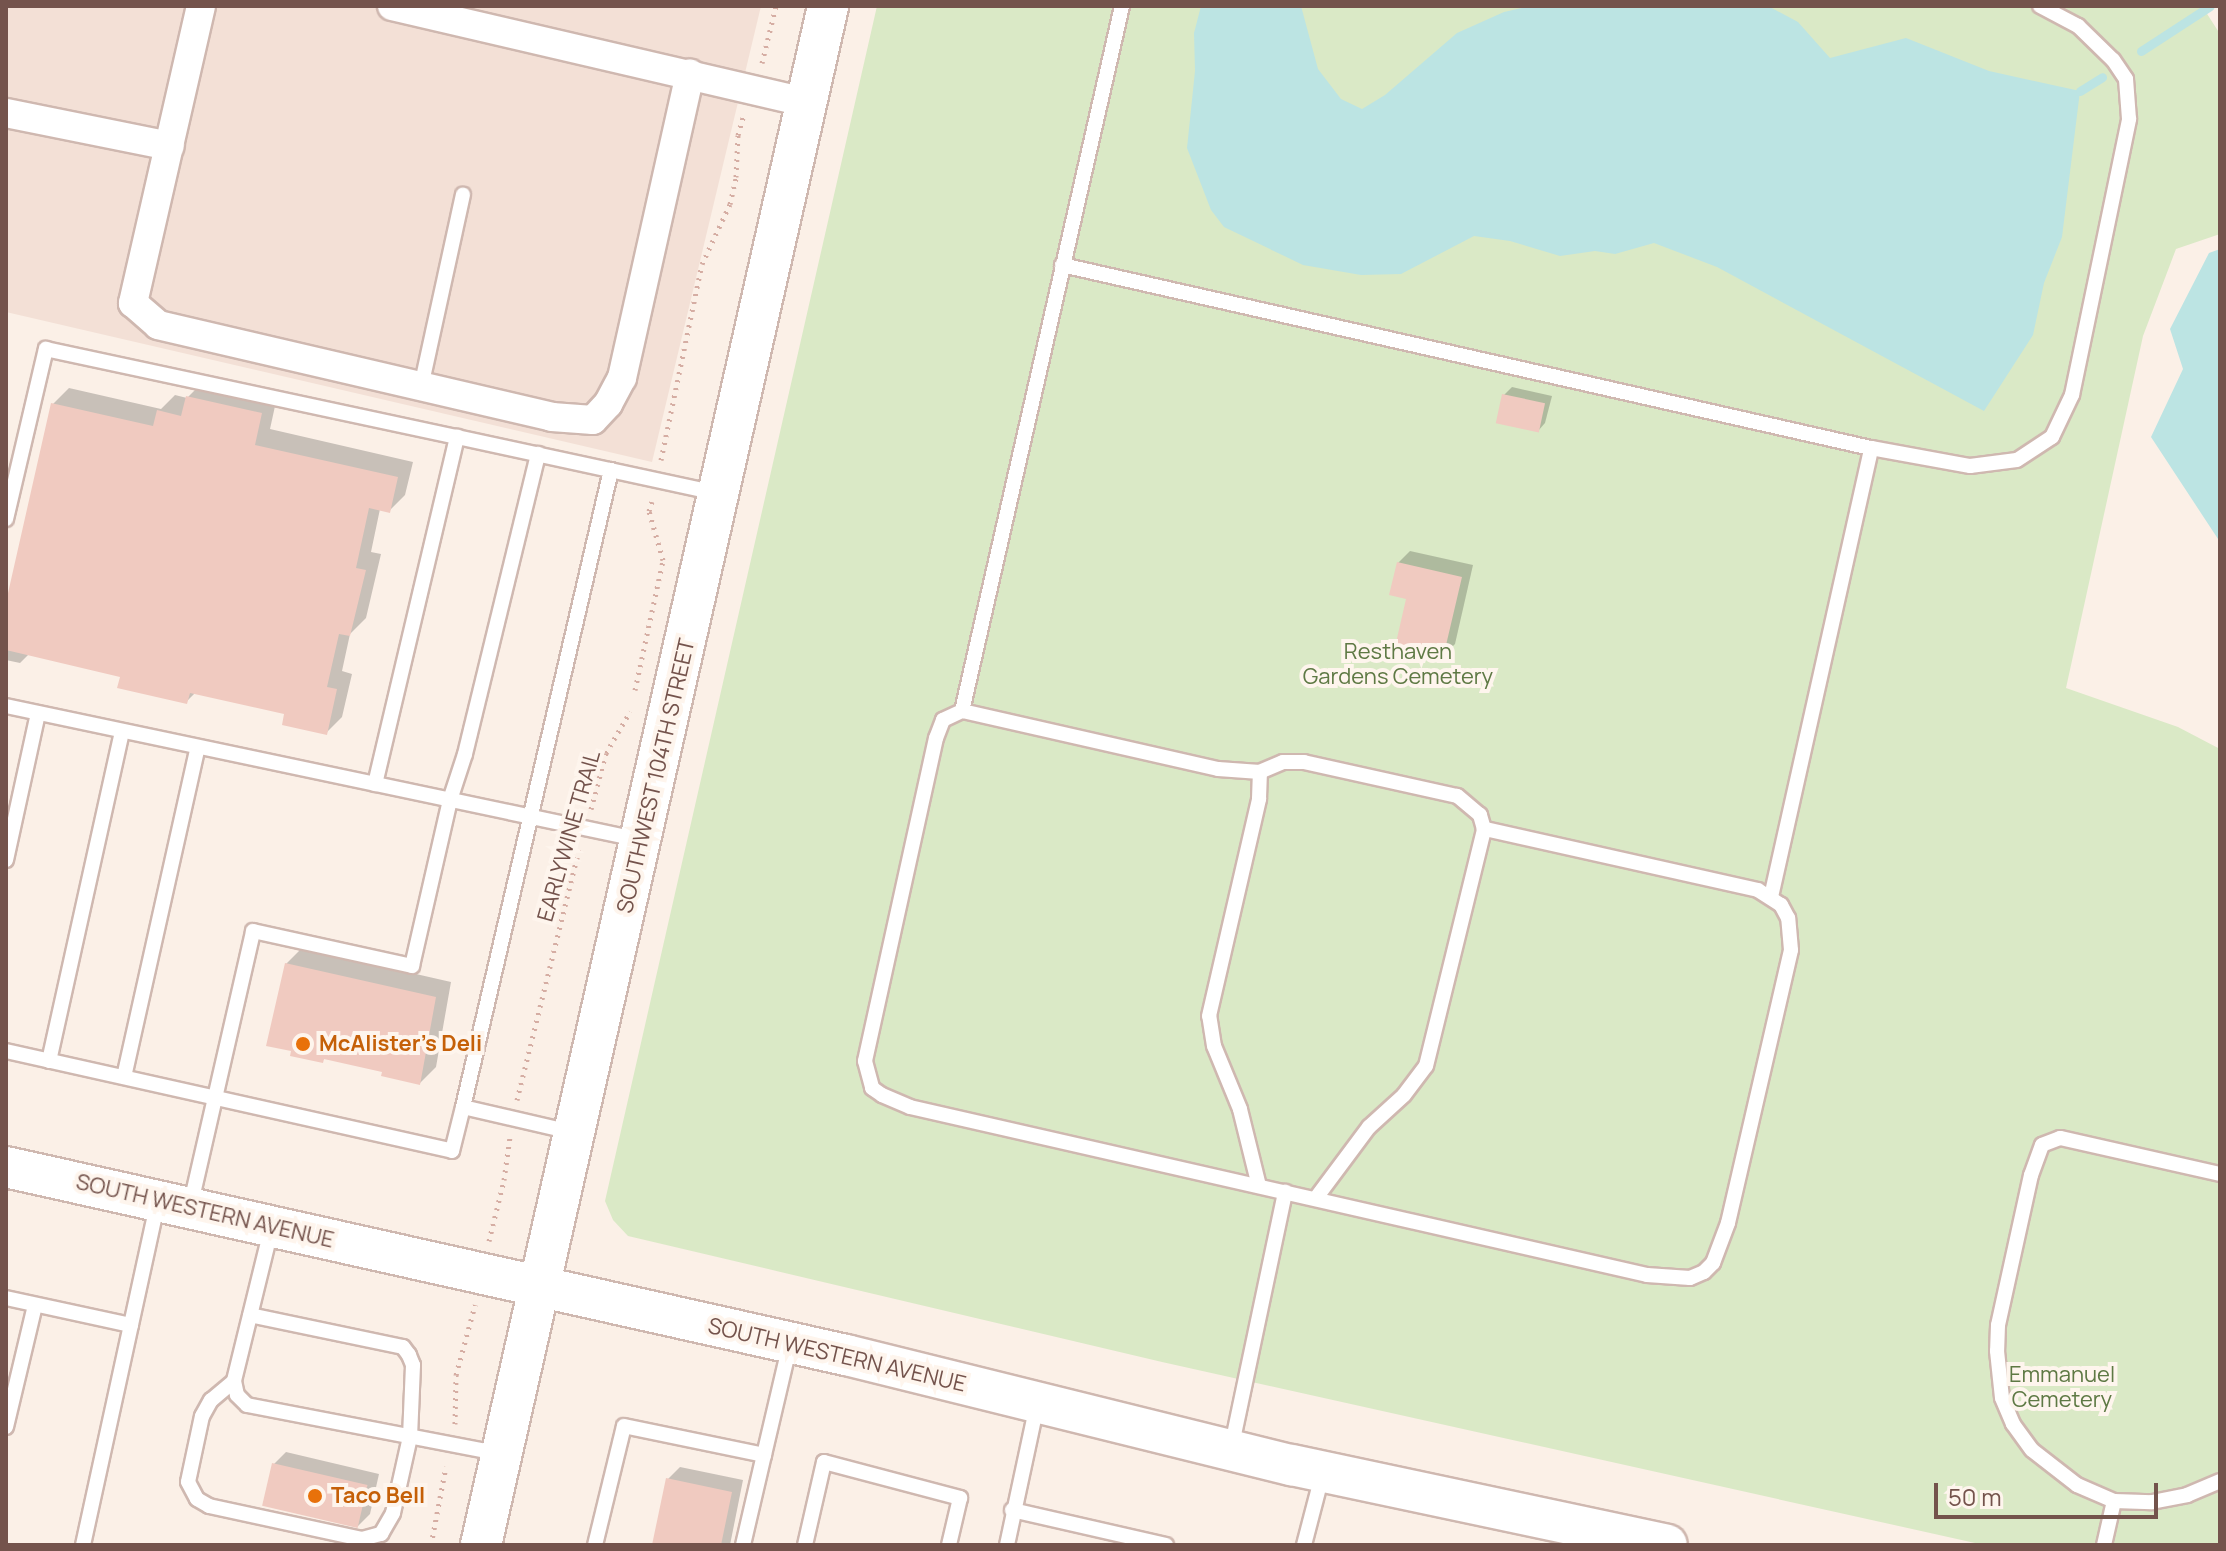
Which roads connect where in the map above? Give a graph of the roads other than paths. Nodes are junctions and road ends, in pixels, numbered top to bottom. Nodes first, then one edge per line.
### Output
1 (201, 6) edge
2 (392, 6) edge
3 (828, 6) edge
4 (1122, 6) edge
5 (2040, 6) edge
6 (690, 74) junction
7 (806, 102) junction
8 (6, 113) edge
9 (170, 146) junction
10 (463, 195) dead end
11 (1062, 265) junction
12 (421, 387) junction
13 (457, 437) junction
14 (1871, 448) junction
15 (538, 454) junction
16 (611, 470) junction
17 (720, 493) junction
18 (6, 519) edge
19 (6, 706) edge
20 (962, 711) junction
21 (38, 713) junction
22 (122, 731) junction
23 (198, 747) junction
24 (1260, 772) junction
25 (375, 784) junction
26 (450, 800) junction
27 (533, 817) junction
28 (1484, 829) junction
29 (642, 840) junction
30 (6, 860) edge
31 (1771, 897) junction
32 (6, 1051) edge
33 (49, 1061) junction
34 (124, 1077) junction
35 (216, 1097) junction
36 (463, 1107) junction
37 (575, 1133) junction
38 (6, 1167) edge
39 (2220, 1174) edge
40 (1259, 1186) junction
41 (1285, 1192) junction
42 (1316, 1198) junction
43 (174, 1204) junction
44 (272, 1226) junction
45 (541, 1286) junction
46 (6, 1298) edge
47 (35, 1305) junction
48 (250, 1315) junction
49 (131, 1325) junction
50 (790, 1343) junction
51 (234, 1381) junction
52 (1038, 1403) junction
53 (6, 1427) edge
54 (410, 1437) junction
55 (1230, 1450) junction
56 (502, 1454) junction
57 (764, 1455) junction
58 (1323, 1471) junction
59 (2220, 1481) edge
60 (2114, 1501) junction
61 (1012, 1510) junction
62 (83, 1545) edge
63 (481, 1545) edge
64 (595, 1545) edge
65 (743, 1545) edge
66 (805, 1545) edge
67 (949, 1545) edge
68 (1007, 1545) edge
69 (1166, 1545) edge
70 (1304, 1545) edge
71 (1667, 1545) edge
72 (2104, 1545) edge

1 - 9 street
2 - 6 street
3 - 7 main road, SOUTHWEST 104TH STREET
4 - 11 lane
5 - 14 lane
6 - 7 street
6 - 12 street
7 - 17 main road, SOUTHWEST 104TH STREET
8 - 9 street
9 - 12 street
10 - 12 lane
11 - 14 lane
11 - 20 lane
13 - 15 lane
13 - 18 lane
13 - 25 lane
14 - 31 lane
15 - 16 lane
15 - 26 lane
16 - 17 lane
16 - 27 lane
17 - 29 main road, SOUTHWEST 104TH STREET
19 - 21 lane
20 - 24 lane
20 - 40 lane
21 - 22 lane
21 - 30 lane
22 - 23 lane
22 - 33 lane
23 - 25 lane
23 - 34 lane
24 - 28 lane
24 - 40 lane
25 - 26 lane
26 - 27 lane
26 - 35 lane
27 - 29 lane
27 - 36 lane
28 - 31 lane
28 - 42 lane
29 - 37 main road, SOUTHWEST 104TH STREET
31 - 42 lane
32 - 33 lane
33 - 34 lane
34 - 35 lane
35 - 36 lane
35 - 43 lane
36 - 37 lane
37 - 45 main road, SOUTHWEST 104TH STREET
38 - 43 main road, SOUTH WESTERN AVENUE
39 - 60 lane
40 - 41 lane
41 - 42 lane
41 - 55 lane
43 - 44 main road, SOUTH WESTERN AVENUE
43 - 49 lane
44 - 45 main road, SOUTH WESTERN AVENUE
44 - 48 lane
45 - 50 main road, SOUTH WESTERN AVENUE
45 - 56 main road, SOUTHWEST 104TH STREET
46 - 47 lane
47 - 49 lane
47 - 53 lane
48 - 51 lane
48 - 54 lane
49 - 62 lane
50 - 52 main road, SOUTH WESTERN AVENUE
50 - 57 lane
51 - 54 lane
51 - 54 lane
52 - 55 main road, SOUTH WESTERN AVENUE
52 - 61 lane
54 - 56 lane
55 - 58 main road, SOUTH WESTERN AVENUE
56 - 63 main road, SOUTHWEST 104TH STREET
57 - 64 lane
57 - 65 lane
58 - 70 lane
58 - 71 main road, SOUTH WESTERN AVENUE
59 - 60 lane
60 - 72 lane
61 - 68 lane
61 - 69 lane
66 - 67 lane

